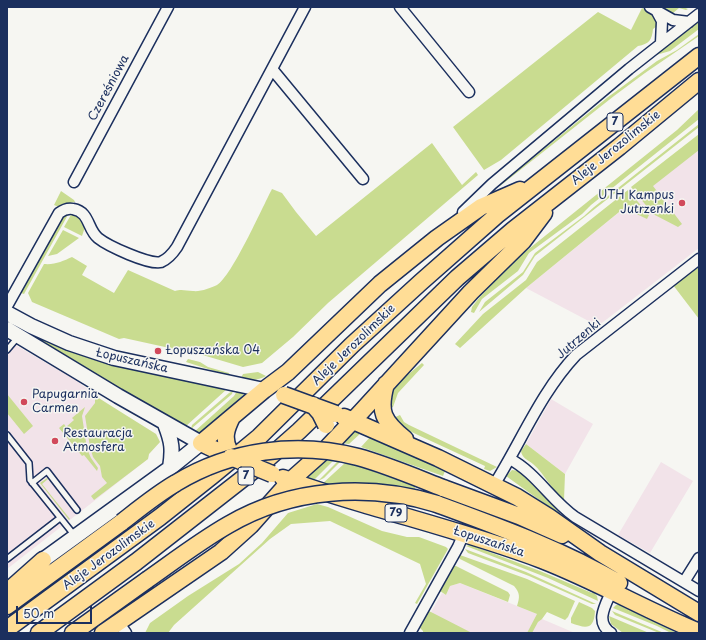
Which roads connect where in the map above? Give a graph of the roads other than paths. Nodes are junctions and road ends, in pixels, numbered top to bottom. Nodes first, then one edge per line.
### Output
1 (168, 7) edge
2 (306, 7) edge
3 (400, 7) edge
4 (653, 9) edge
5 (699, 14) edge
6 (689, 22) junction
7 (661, 43) junction
8 (699, 56) edge
9 (272, 69) junction
10 (699, 81) edge
11 (469, 92) dead end
12 (363, 179) dead end
13 (541, 180) junction
14 (74, 182) dead end
15 (558, 195) junction
16 (437, 238) junction
17 (699, 259) edge
18 (7, 306) edge
19 (7, 313) edge
20 (13, 332) edge
21 (7, 350) edge
22 (386, 384) junction
23 (264, 390) junction
24 (232, 417) junction
25 (331, 419) junction
26 (352, 421) junction
27 (165, 424) junction
28 (7, 435) edge
29 (201, 443) junction
30 (326, 449) junction
31 (420, 450) junction
32 (230, 455) junction
33 (510, 459) junction
34 (170, 468) junction
35 (290, 481) junction
36 (32, 483) junction
37 (494, 485) junction
38 (77, 510) dead end
39 (60, 518) junction
40 (464, 533) junction
41 (76, 537) junction
42 (600, 553) junction
43 (699, 558) edge
44 (7, 559) edge
45 (43, 560) junction
46 (684, 582) junction
47 (7, 586) edge
48 (612, 590) junction
49 (699, 591) edge
50 (7, 592) edge
51 (7, 606) edge
52 (699, 613) edge
53 (122, 628) edge
54 (7, 629) edge
55 (699, 630) edge
56 (39, 633) edge
57 (73, 633) edge
58 (103, 633) edge
59 (410, 633) edge
60 (610, 633) edge

1 - 14 street, Czereśniowa
2 - 9 street
3 - 11 street
4 - 6 street
4 - 7 street
5 - 6 street
6 - 7 street
7 - 16 street
8 - 13 main road, Aleje Jerozolimskie / 7
9 - 12 street
9 - 18 street
10 - 15 main road, Aleje Jerozolimskie / 7
13 - 16 main road
13 - 54 main road, Aleje Jerozolimskie / 7
15 - 22 main road
15 - 56 main road, Aleje Jerozolimskie / 7
16 - 23 main road
17 - 33 street, Jutrzenki
19 - 23 main road, Łopuszańska
20 - 21 lane
20 - 27 main road
22 - 26 main road
22 - 31 main road
23 - 24 main road
23 - 25 main road, bridge
24 - 29 main road
24 - 32 main road
25 - 26 main road
25 - 30 main road
26 - 30 main road
26 - 31 main road
27 - 29 main road
27 - 34 main road
28 - 36 lane
29 - 32 main road
29 - 34 main road
30 - 35 main road
31 - 37 main road
32 - 35 main road, Łopuszańska, bridge
33 - 37 street, Jutrzenki
33 - 46 street
34 - 41 main road
35 - 40 main road, Łopuszańska / 79
35 - 53 main road
36 - 38 lane
36 - 39 lane
37 - 42 main road
39 - 41 lane
39 - 44 lane
40 - 48 main road, Łopuszańska / 79
40 - 59 street
41 - 45 main road
42 - 51 main road, bridge
42 - 52 main road
43 - 46 street
45 - 47 street
45 - 50 main road
46 - 49 street
48 - 55 main road, Łopuszańska / 79
48 - 60 street
53 - 58 main road
55 - 57 main road, bridge

